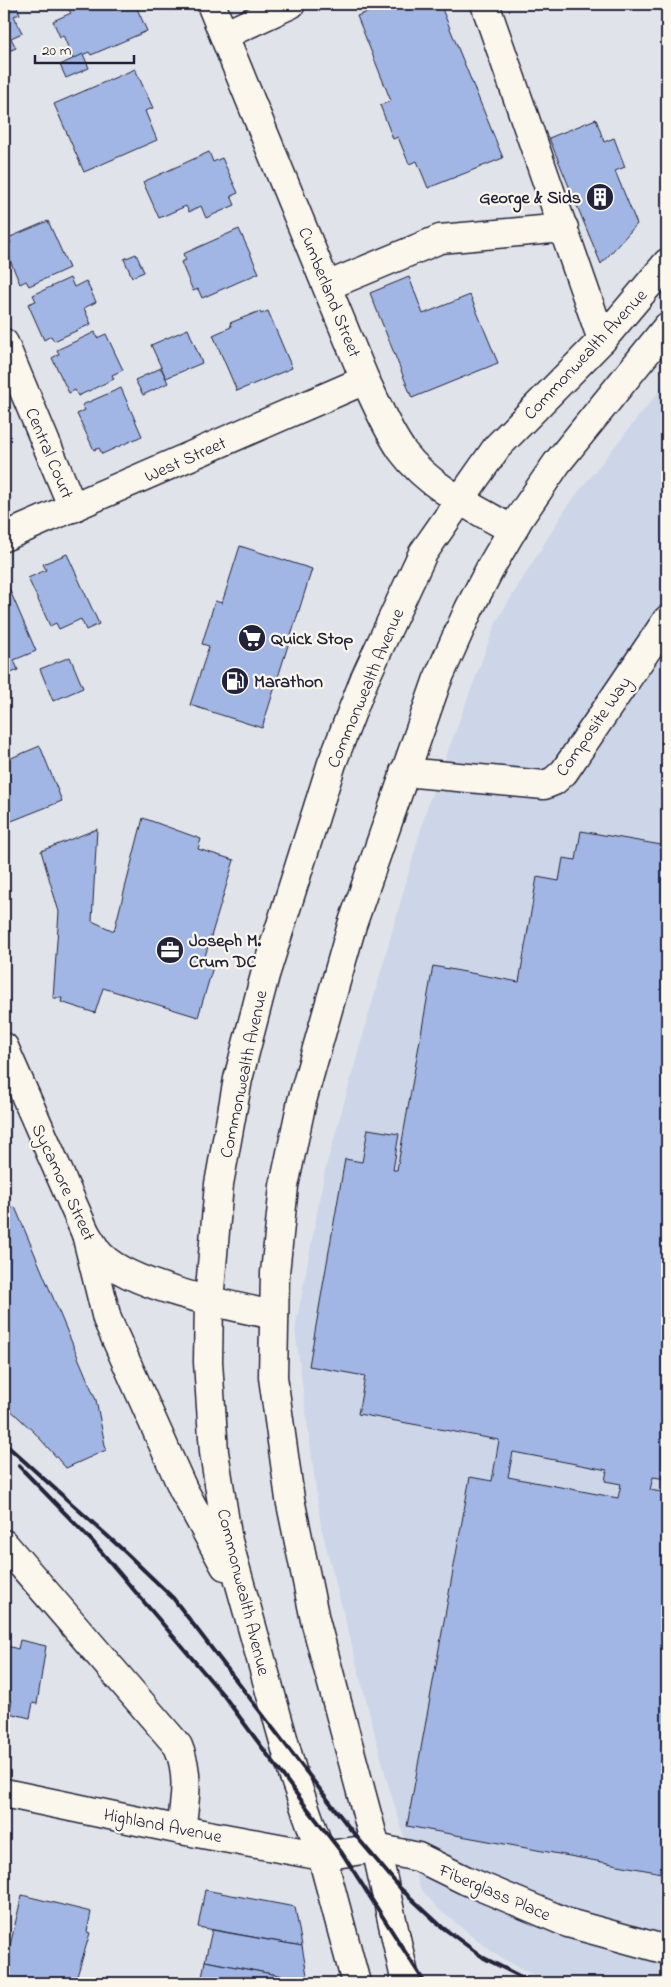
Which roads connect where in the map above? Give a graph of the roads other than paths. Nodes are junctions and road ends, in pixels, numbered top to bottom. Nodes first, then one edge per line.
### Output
1 (211, 4) edge
2 (290, 4) edge
3 (485, 4) edge
4 (224, 35) junction
5 (564, 228) junction
6 (667, 263) edge
7 (328, 286) junction
8 (667, 327) edge
9 (602, 340) junction
10 (4, 344) edge
11 (365, 380) junction
12 (460, 499) junction
13 (73, 508) junction
14 (513, 530) junction
15 (4, 537) edge
16 (667, 620) edge
17 (404, 772) junction
18 (4, 1047) edge
19 (86, 1234) junction
20 (209, 1301) junction
21 (274, 1316) junction
22 (4, 1544) edge
23 (244, 1602) junction
24 (4, 1793) edge
25 (181, 1830) junction
26 (376, 1848) junction
27 (322, 1856) junction
28 (667, 1950) edge
29 (356, 1983) edge
30 (406, 1983) edge

1 - 4 main road, Cumberland Street
2 - 4 main road
3 - 5 main road
4 - 7 main road, Cumberland Street
5 - 7 main road
5 - 9 main road
6 - 9 main road, Commonwealth Avenue
7 - 11 main road, Cumberland Street
8 - 14 main road
9 - 12 main road, Commonwealth Avenue
10 - 13 main road, Central Court
11 - 12 main road, Cumberland Street
11 - 13 main road, West Street
12 - 14 main road, Cumberland Street
12 - 20 main road, Commonwealth Avenue
13 - 15 main road, West Street
14 - 17 main road
16 - 17 main road, Composite Way
17 - 21 main road
18 - 19 main road, Sycamore Street
19 - 20 main road, Sycamore Street
19 - 23 main road
20 - 21 main road, Sycamore Street
20 - 23 main road, Commonwealth Avenue
21 - 26 main road
22 - 25 main road
23 - 27 main road, Commonwealth Avenue
24 - 25 main road, Highland Avenue
25 - 27 main road, Highland Avenue
26 - 27 main road, Fiberglass Place
26 - 28 main road, Fiberglass Place
26 - 30 main road
27 - 29 main road, Commonwealth Avenue

